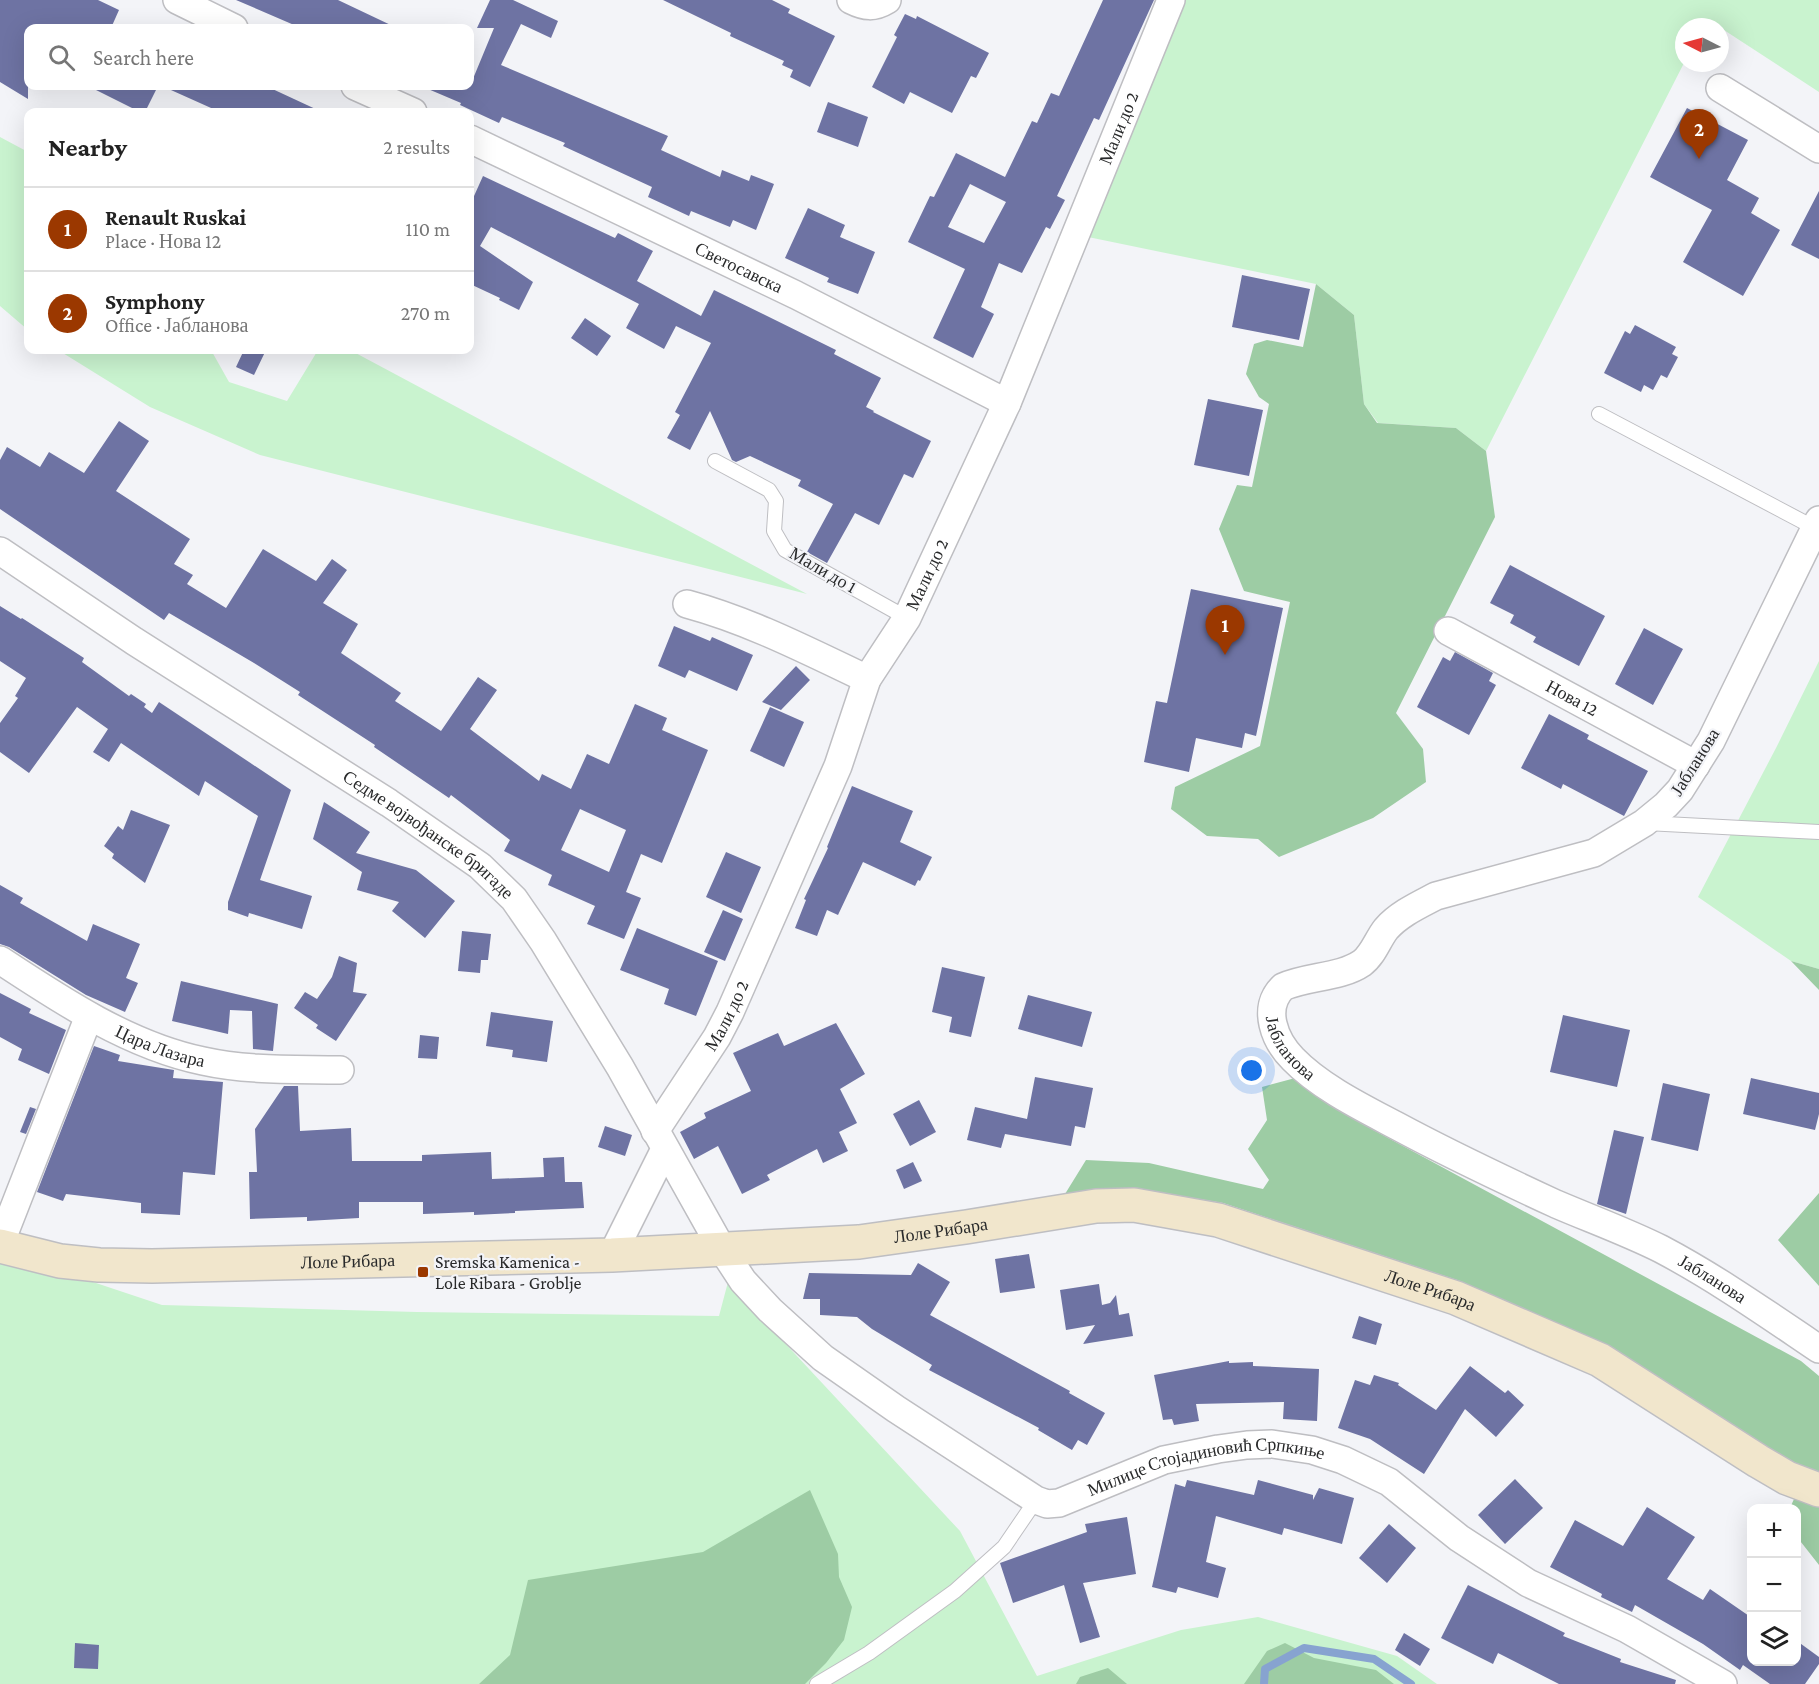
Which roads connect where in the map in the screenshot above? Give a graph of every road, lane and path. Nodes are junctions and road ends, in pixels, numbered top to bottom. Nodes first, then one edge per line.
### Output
1 (177, 0) edge
2 (1171, 0) edge
3 (226, 24) edge
4 (1720, 88) dead end
5 (364, 90) edge
6 (404, 108) edge
7 (474, 141) edge
8 (1819, 149) edge
9 (1007, 403) junction
10 (1599, 414) dead end
11 (715, 460) dead end
12 (1816, 532) edge
13 (0, 551) edge
14 (687, 604) dead end
15 (907, 618) junction
16 (1448, 631) dead end
17 (867, 679) junction
18 (1696, 765) junction
19 (1644, 823) junction
20 (1819, 832) edge
21 (0, 960) edge
22 (89, 1016) junction
23 (340, 1070) dead end
24 (660, 1140) junction
25 (0, 1245) edge
26 (722, 1249) junction
27 (612, 1255) junction
28 (1819, 1348) edge
29 (1819, 1490) edge
30 (1036, 1500) junction
31 (817, 1684) edge
32 (1723, 1684) edge

1 - 3 street
2 - 9 street, Мали до 2
4 - 8 street
5 - 6 street
7 - 9 street, Светосавска
9 - 15 street, Мали до 2
10 - 12 lane
11 - 15 lane, Мали до 1
12 - 18 street, Јабланова
13 - 24 street, Седме војвођанске бригаде
14 - 17 street
15 - 17 street, Мали до 2
16 - 18 street, Нова 12
17 - 24 street, Мали до 2
18 - 19 street, Јабланова
19 - 20 lane
19 - 28 street, Јабланова
21 - 22 street, Цара Лазара
22 - 23 street, Цара Лазара
22 - 25 street
24 - 26 street, Седме војвођанске бригаде
24 - 27 street, Мали до 2
25 - 27 street, Лоле Рибара
26 - 27 street, Лоле Рибара
26 - 29 street, Лоле Рибара
26 - 30 street
30 - 31 lane
30 - 32 street, Милице Стојадиновић Српкиње

